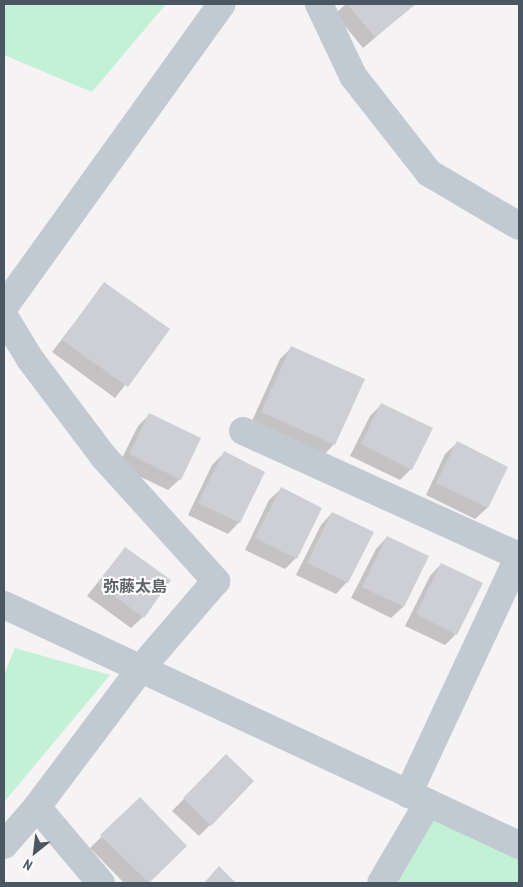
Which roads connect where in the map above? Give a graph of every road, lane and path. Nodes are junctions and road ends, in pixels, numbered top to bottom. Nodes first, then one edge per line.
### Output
1 (222, 4) edge
2 (319, 4) edge
3 (519, 226) edge
4 (4, 307) edge
5 (4, 316) edge
6 (243, 431) dead end
7 (519, 556) edge
8 (4, 605) edge
9 (142, 667) junction
10 (418, 798) junction
11 (37, 806) junction
12 (519, 844) edge
13 (4, 845) edge
14 (101, 883) edge
15 (381, 883) edge

1 - 4 street
2 - 3 street
5 - 9 street
6 - 7 street
7 - 10 street
8 - 9 street
9 - 10 street
9 - 11 street
10 - 12 street
10 - 15 street
11 - 13 street
11 - 14 street

